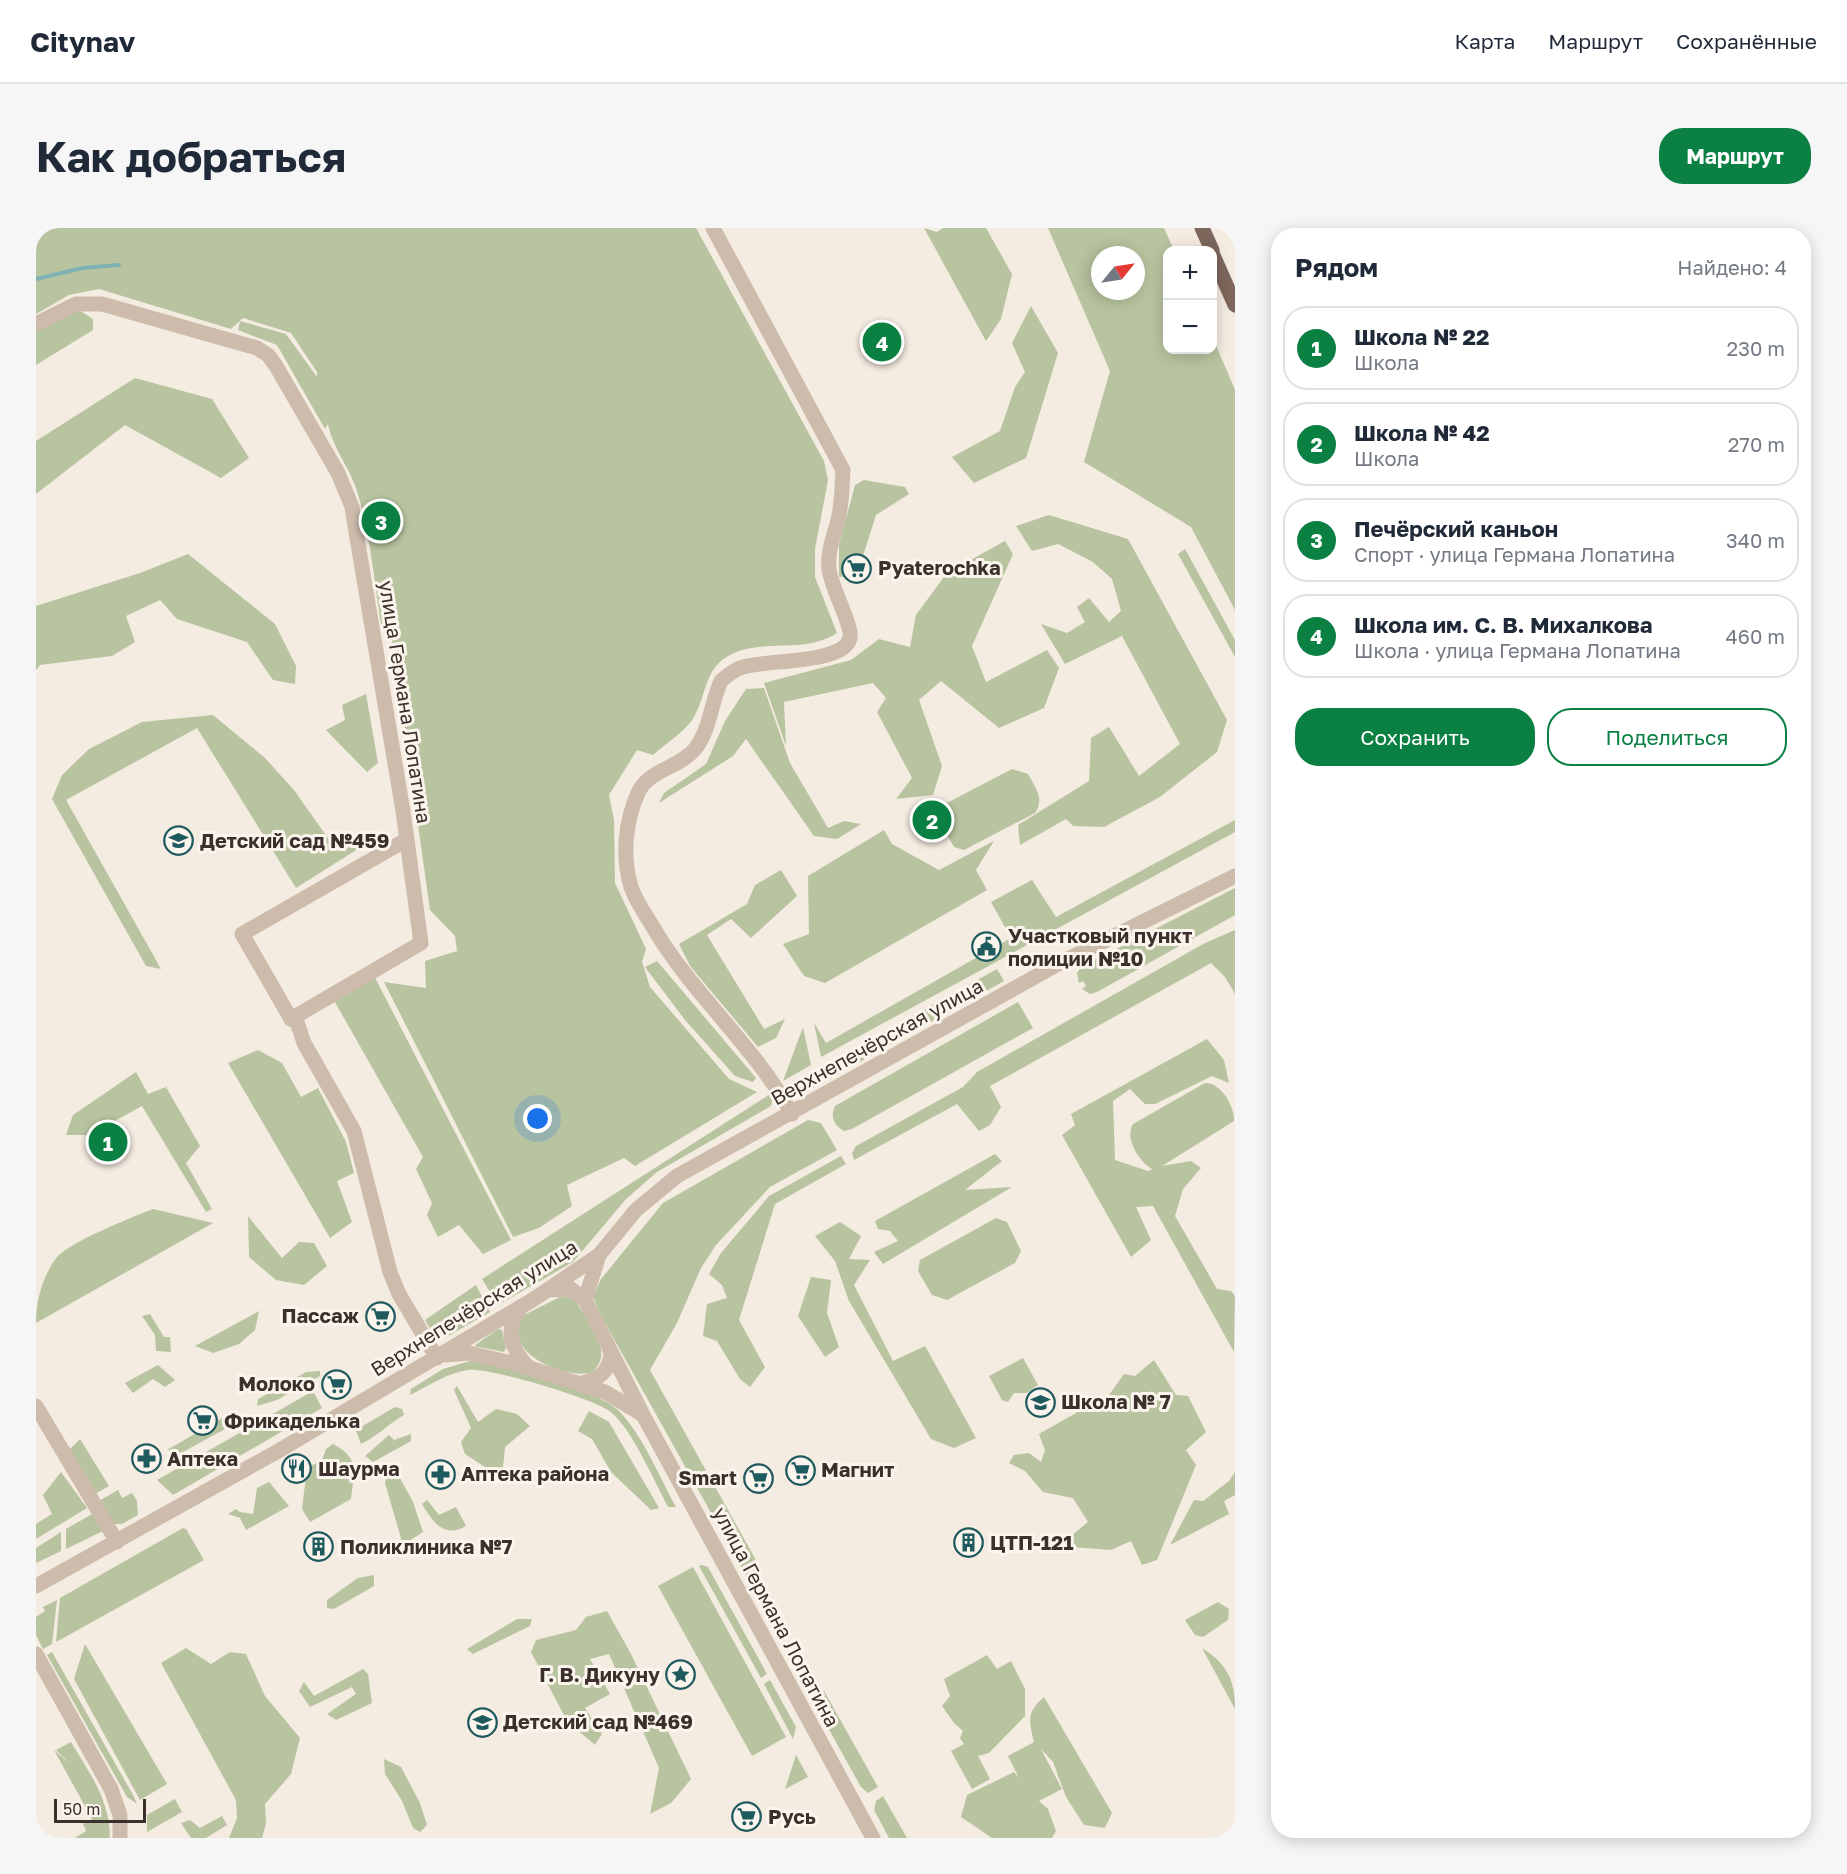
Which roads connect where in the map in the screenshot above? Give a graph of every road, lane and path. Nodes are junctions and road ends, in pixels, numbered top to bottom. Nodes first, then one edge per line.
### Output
1 (713, 228) edge
2 (1202, 228) edge
3 (1210, 246) edge
4 (1217, 264) edge
5 (1235, 305) edge
6 (36, 324) edge
7 (406, 840) junction
8 (1235, 876) edge
9 (291, 1019) junction
10 (792, 1114) junction
11 (599, 1255) junction
12 (548, 1290) junction
13 (585, 1300) junction
14 (522, 1307) junction
15 (611, 1353) junction
16 (440, 1356) junction
17 (529, 1368) junction
18 (579, 1384) junction
19 (36, 1406) edge
20 (643, 1415) junction
21 (117, 1542) junction
22 (36, 1586) edge
23 (36, 1654) edge
24 (120, 1838) edge
25 (873, 1838) edge

1 - 10 street
2 - 3 main road
4 - 5 main road
6 - 7 street, улица Германа Лопатина
7 - 9 street
7 - 9 street, улица Германа Лопатина
8 - 10 street, Верхнепечёрская улица
9 - 16 street, улица Германа Лопатина
10 - 11 street, Верхнепечёрская улица
11 - 12 street, Верхнепечёрская улица
11 - 13 street
12 - 13 street
12 - 14 street, Верхнепечёрская улица
13 - 15 street, улица Германа Лопатина
14 - 16 street, Верхнепечёрская улица
14 - 17 street
15 - 18 street
15 - 20 street, улица Германа Лопатина
16 - 17 street
16 - 21 street, Верхнепечёрская улица
17 - 18 street
18 - 20 street
19 - 21 street
20 - 25 street, улица Германа Лопатина
21 - 22 street, Верхнепечёрская улица
23 - 24 street

